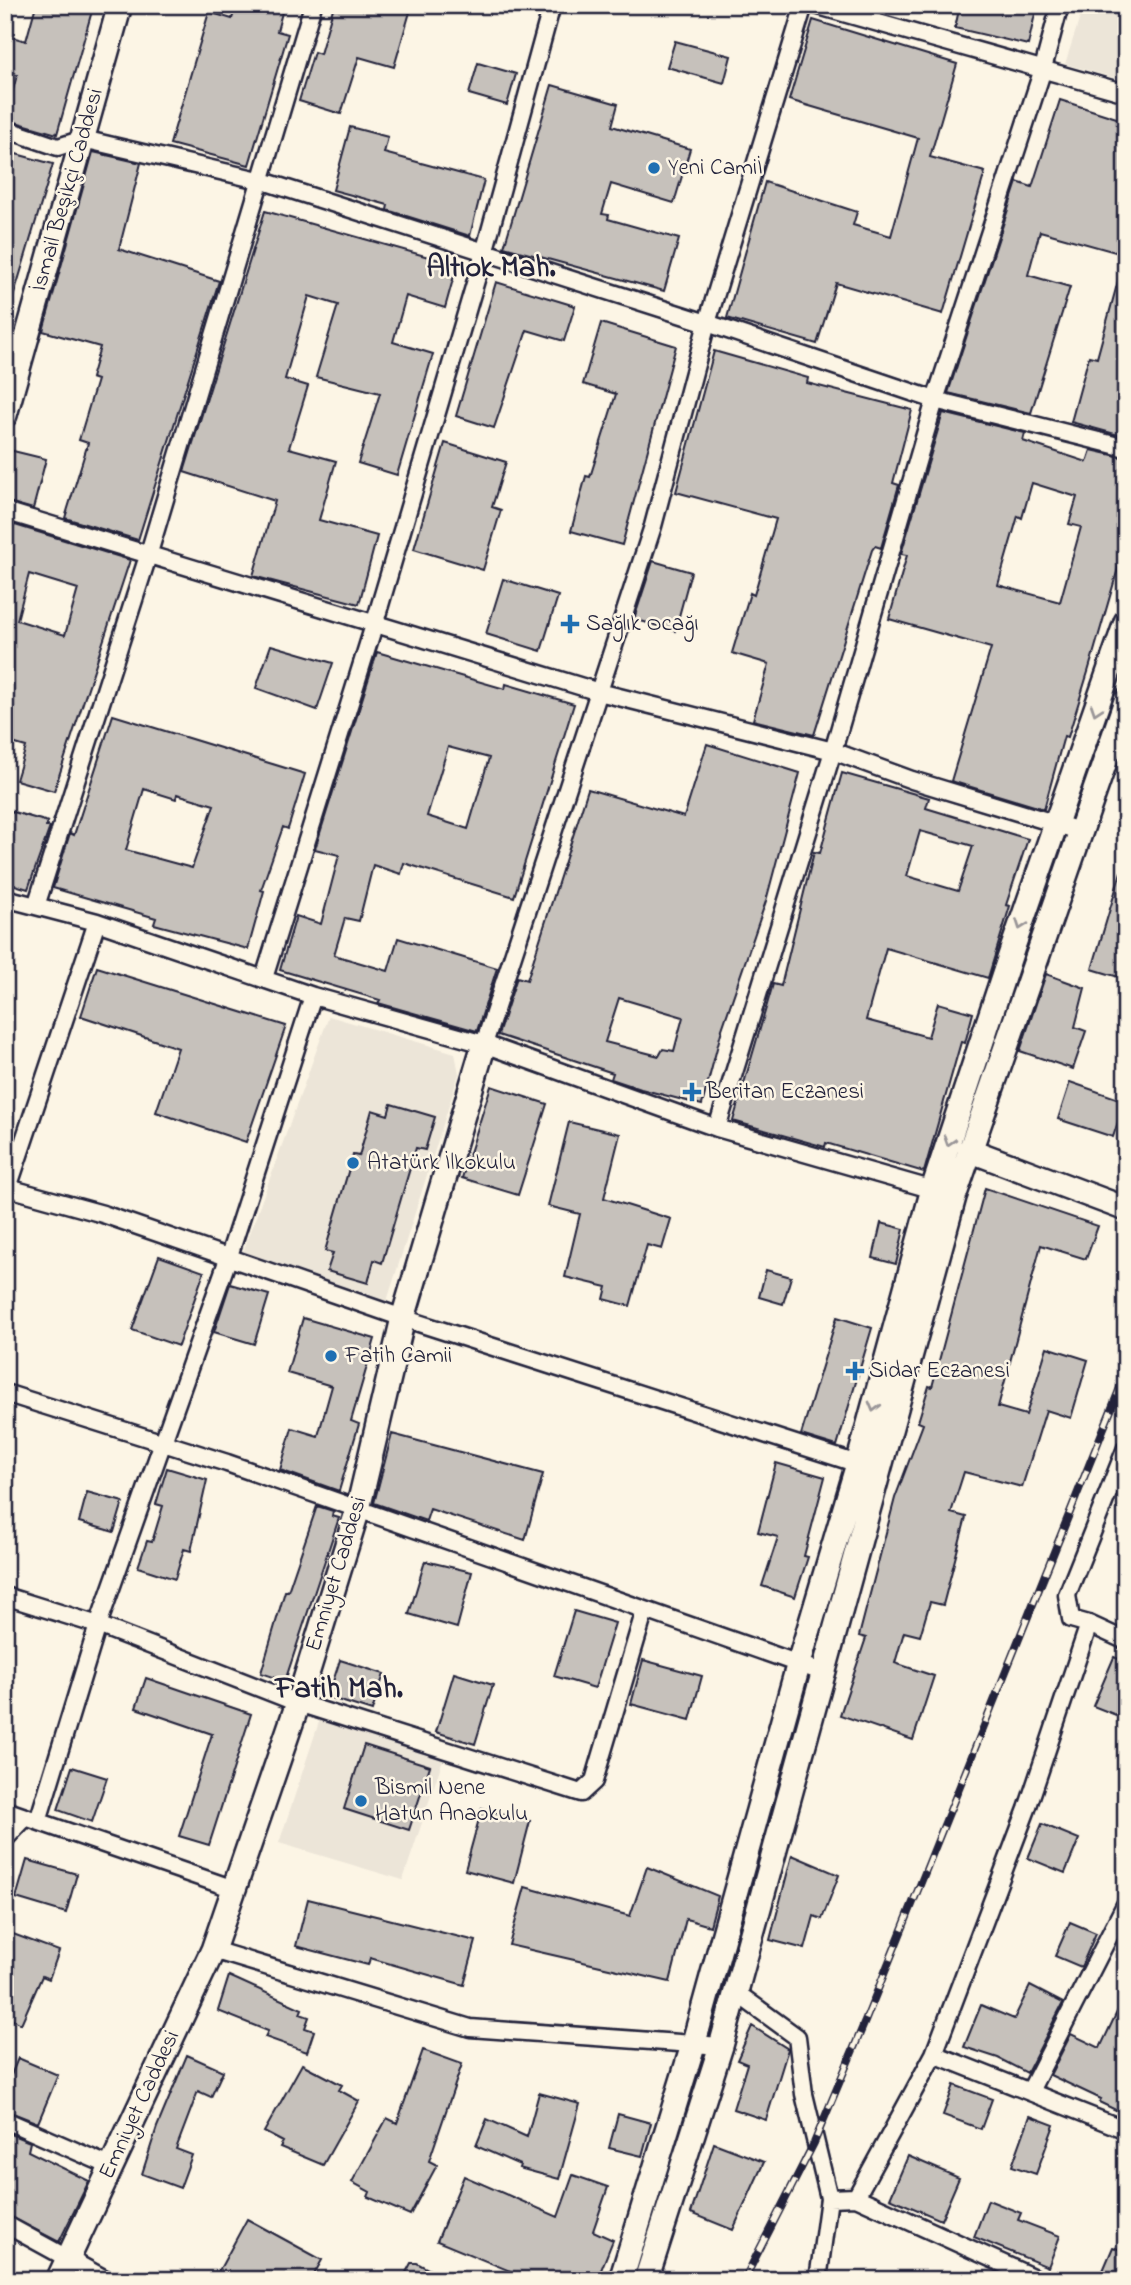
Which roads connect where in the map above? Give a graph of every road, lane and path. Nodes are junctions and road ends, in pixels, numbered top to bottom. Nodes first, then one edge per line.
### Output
1 (120, 5) edge
2 (313, 5) edge
3 (552, 5) edge
4 (804, 5) edge
5 (816, 5) edge
6 (1059, 5) edge
7 (1042, 72) junction
8 (1126, 93) edge
9 (5, 130) edge
10 (83, 139) junction
11 (262, 181) junction
12 (484, 253) junction
13 (707, 323) junction
14 (935, 400) junction
15 (5, 415) edge
16 (1126, 448) edge
17 (5, 511) edge
18 (148, 556) junction
19 (375, 622) junction
20 (1126, 622) edge
21 (599, 692) junction
22 (1126, 701) edge
23 (833, 751) junction
24 (1056, 824) junction
25 (1083, 832) junction
26 (5, 898) edge
27 (36, 906) junction
28 (97, 922) junction
29 (264, 978) junction
30 (313, 996) junction
31 (484, 1044) junction
32 (717, 1128) junction
33 (969, 1150) junction
34 (7, 1188) edge
35 (944, 1193) junction
36 (1126, 1209) edge
37 (228, 1259) junction
38 (403, 1318) junction
39 (5, 1393) edge
40 (161, 1443) junction
41 (1126, 1448) edge
42 (858, 1464) junction
43 (358, 1508) junction
44 (5, 1596) edge
45 (645, 1610) junction
46 (1089, 1624) junction
47 (99, 1625) junction
48 (1126, 1642) edge
49 (798, 1666) junction
50 (822, 1672) junction
51 (298, 1703) junction
52 (5, 1810) edge
53 (32, 1819) junction
54 (5, 1839) edge
55 (234, 1889) junction
56 (1126, 1903) edge
57 (1120, 1932) edge
58 (213, 1950) junction
59 (734, 1992) junction
60 (694, 2042) junction
61 (721, 2046) junction
62 (934, 2054) junction
63 (1030, 2091) junction
64 (5, 2120) edge
65 (1126, 2130) edge
66 (110, 2166) junction
67 (856, 2197) junction
68 (828, 2198) junction
69 (5, 2224) edge
70 (68, 2258) junction
71 (58, 2280) edge
72 (107, 2280) edge
73 (621, 2280) edge
74 (646, 2280) edge
75 (818, 2280) edge
76 (1039, 2280) edge

1 - 10 street, İsmail Beşikçi Caddesi
2 - 11 street
3 - 12 street
4 - 13 street
5 - 7 street
6 - 7 street
7 - 8 street
7 - 14 street
9 - 10 street
10 - 11 street
10 - 15 street, İsmail Beşikçi Caddesi
11 - 12 street
11 - 18 street
12 - 13 street
12 - 19 street
13 - 14 street
13 - 21 street
14 - 16 street
14 - 23 street
17 - 18 street
18 - 19 street
18 - 27 street
19 - 21 street
19 - 29 street
20 -> 24 street
21 - 23 street
21 - 31 street
22 - 25 street
23 - 24 street
23 - 32 street
24 - 25 street
24 -> 35 street
25 - 33 street
26 - 27 street
27 - 28 street
28 - 29 street
28 - 34 street
29 - 30 street
30 - 31 street
30 - 37 street
31 - 32 street
31 - 38 street, Emniyet Caddesi
32 - 35 street
33 - 35 street
33 - 36 street
34 - 37 street
35 -> 42 street
35 - 50 street
37 - 38 street
37 - 40 street
38 - 42 street
38 - 43 street, Emniyet Caddesi
39 - 40 street
40 - 43 street
40 - 47 street
41 - 46 street
42 - 49 street
43 - 45 street
43 - 51 street, Emniyet Caddesi
44 - 47 street
45 - 49 street
45 - 51 street
46 - 48 street
46 - 62 street
47 - 51 street
47 - 53 street
49 - 50 street
49 - 60 street
50 - 59 street
51 - 55 street, Emniyet Caddesi
52 - 53 street
53 - 54 street
53 - 55 street
55 - 58 street, Emniyet Caddesi
56 - 57 street
57 - 63 street
58 - 60 street
58 - 66 street, Emniyet Caddesi
59 - 61 street
59 - 68 street
60 - 61 street
60 - 73 street
61 - 74 street
62 - 63 street
62 - 67 street
63 - 65 street
64 - 66 street
66 - 70 street, Emniyet Caddesi
67 - 68 street
67 - 76 street
68 - 75 street
69 - 70 street
70 - 71 street, Emniyet Caddesi
70 - 72 street

